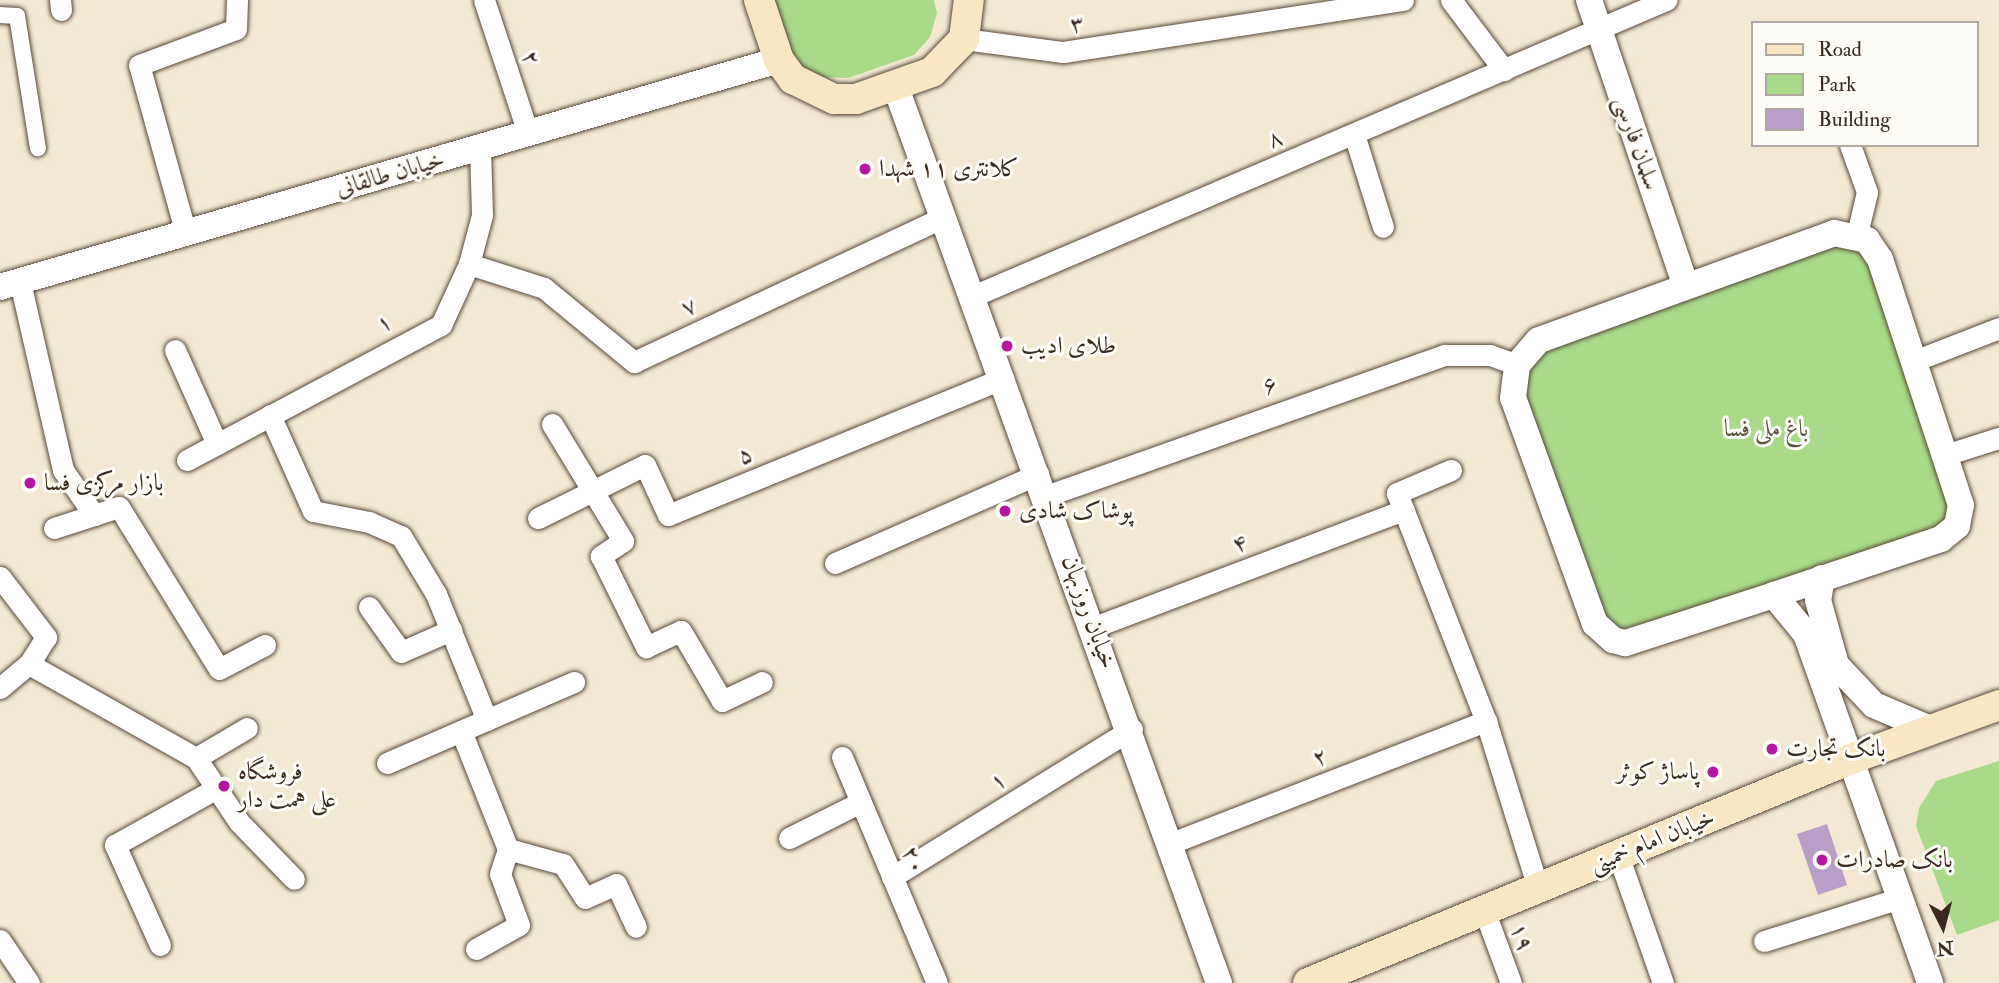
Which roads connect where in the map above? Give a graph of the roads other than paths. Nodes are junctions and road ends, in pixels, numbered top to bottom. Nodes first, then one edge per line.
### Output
1 (237, 0) edge
2 (484, 0) edge
3 (759, 0) edge
4 (969, 0) edge
5 (1403, 0) edge
6 (1451, 0) edge
7 (1589, 0) edge
8 (1667, 0) edge
9 (0, 15) edge
10 (1599, 29) junction
11 (964, 39) junction
12 (779, 60) junction
13 (1504, 70) junction
14 (895, 85) junction
15 (528, 133) junction
16 (1354, 134) junction
17 (480, 147) junction
18 (1851, 147) edge
19 (38, 148) dead end
20 (944, 217) junction
21 (1383, 227) dead end
22 (186, 233) junction
23 (1857, 234) junction
24 (469, 264) junction
25 (10, 284) edge
26 (1686, 286) junction
27 (973, 296) junction
28 (1999, 328) edge
29 (176, 350) dead end
30 (1914, 361) junction
31 (1517, 365) junction
32 (1003, 377) junction
33 (271, 415) junction
34 (552, 425) dead end
35 (1999, 438) edge
36 (217, 444) junction
37 (1945, 455) junction
38 (187, 460) dead end
39 (1451, 470) dead end
40 (1042, 485) junction
41 (594, 490) junction
42 (1404, 510) junction
43 (94, 515) junction
44 (538, 518) dead end
45 (54, 528) dead end
46 (835, 562) dead end
47 (0, 577) edge
48 (1822, 578) junction
49 (1774, 595) junction
50 (369, 607) dead end
51 (1094, 627) junction
52 (451, 630) junction
53 (265, 645) dead end
54 (29, 664) junction
55 (574, 682) dead end
56 (762, 682) dead end
57 (0, 688) edge
58 (1999, 705) edge
59 (487, 720) junction
60 (1486, 721) junction
61 (247, 727) dead end
62 (1132, 729) junction
63 (1930, 729) junction
64 (461, 731) junction
65 (842, 757) dead end
66 (196, 758) junction
67 (1851, 759) junction
68 (387, 763) dead end
69 (216, 788) junction
70 (861, 802) junction
71 (789, 838) dead end
72 (1174, 842) junction
73 (509, 849) junction
74 (1618, 855) junction
75 (892, 877) junction
76 (294, 879) dead end
77 (1538, 888) junction
78 (1900, 898) junction
79 (1484, 910) junction
80 (636, 927) dead end
81 (0, 940) edge
82 (1764, 941) dead end
83 (160, 945) dead end
84 (476, 949) dead end
85 (29, 983) edge
86 (937, 983) edge
87 (1219, 983) edge
88 (1308, 983) edge
89 (1511, 983) edge
90 (1663, 983) edge
91 (1930, 983) edge

1 - 22 street
2 - 15 street, ۲
3 - 12 main road
4 - 11 main road
5 - 11 street, ۳
6 - 13 street
7 - 10 street, سلمان فارسی
8 - 10 street
9 - 19 street
10 - 13 street, ۸
10 - 26 street, سلمان فارسی
11 - 14 main road
12 - 14 main road
12 - 15 street, خیابان طالقانی
13 - 16 street, ۸
14 - 20 street, خیابان روزبهان
15 - 17 street, خیابان طالقانی
16 - 21 street
16 - 27 street, ۸
17 - 22 street, خیابان طالقانی
17 - 24 street, ۱
18 - 23 street
20 - 24 street, ۷
20 - 27 street, خیابان روزبهان
22 - 25 street, خیابان طالقانی
23 - 26 street
23 - 30 street
24 - 33 street, ۱
25 - 43 street
26 - 31 street
27 - 32 street, خیابان روزبهان
28 - 30 street
29 - 36 street
30 - 37 street
31 - 40 street, ۶
31 - 49 street
32 - 40 street, خیابان روزبهان
32 - 41 street, ۵
33 - 36 street, ۱
33 - 52 street
34 - 41 street
35 - 37 street
36 - 38 street, ۱
37 - 48 street
39 - 42 street
40 - 46 street
40 - 51 street, خیابان روزبهان
41 - 44 street, ۵
41 - 56 street
42 - 51 street, ۴
42 - 60 street
43 - 45 street
43 - 53 street
47 - 54 street
48 - 49 street
48 - 63 street
49 - 67 street
50 - 52 street
51 - 62 street, خیابان روزبهان
52 - 59 street
54 - 57 street
54 - 66 street
55 - 59 street
58 - 63 main road, خیابان امام خمینی
59 - 64 street
60 - 72 street, ۲
60 - 77 street
61 - 66 street
62 - 72 street, خیابان روزبهان
62 - 75 street, ۱
63 - 67 main road, خیابان امام خمینی
64 - 68 street
64 - 73 street
65 - 70 street, ۲۰
66 - 69 street
67 - 74 main road, خیابان امام خمینی
67 - 78 street
69 - 76 street
69 - 83 street
70 - 71 street
70 - 75 street, ۲۰
72 - 87 street, خیابان روزبهان
73 - 80 street
73 - 84 street
74 - 77 main road, خیابان امام خمینی
74 - 90 street
75 - 86 street, ۲۰
77 - 79 main road, خیابان امام خمینی
78 - 82 street
78 - 91 street
79 - 88 main road, خیابان امام خمینی
79 - 89 street, ۱۹
81 - 85 street

